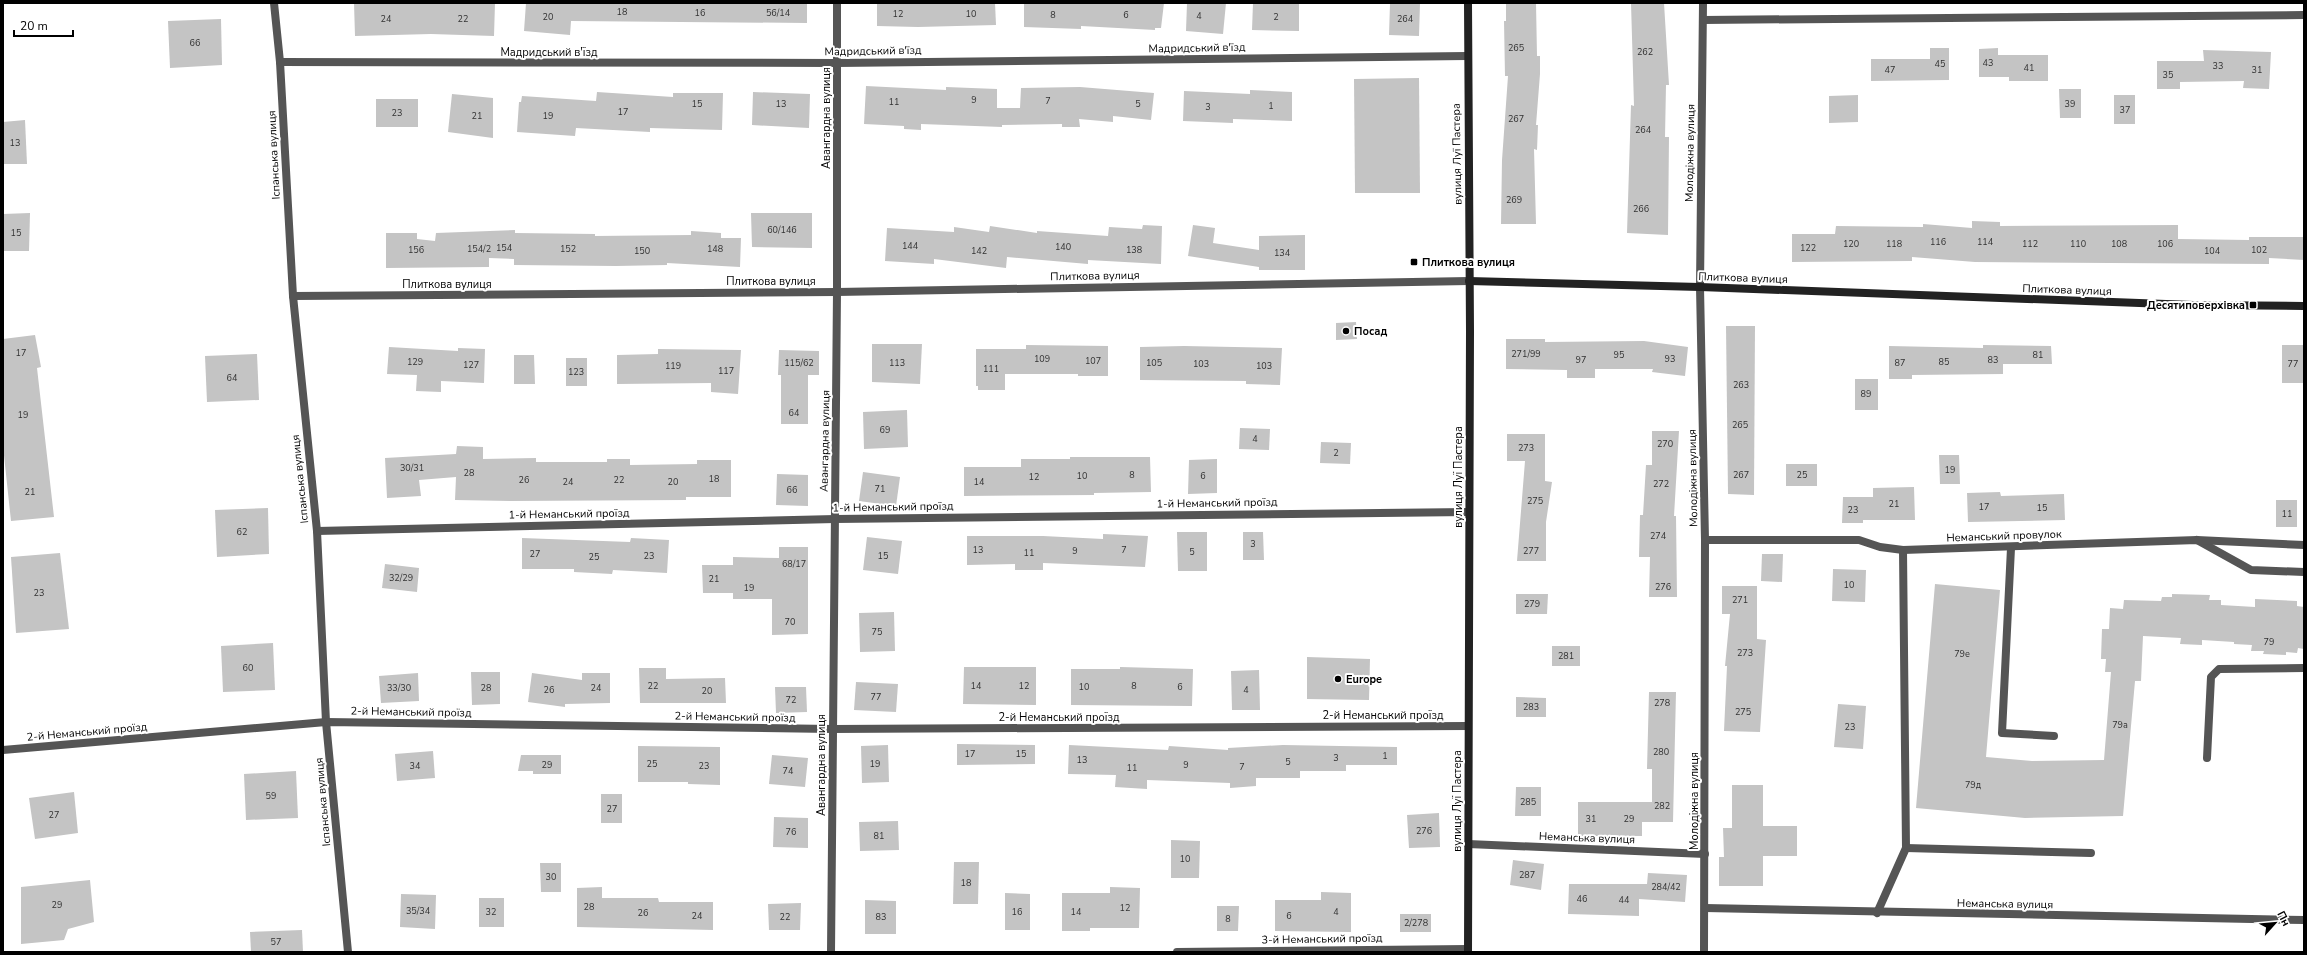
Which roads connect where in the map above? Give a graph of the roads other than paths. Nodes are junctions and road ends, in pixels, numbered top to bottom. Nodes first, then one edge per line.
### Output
1 (274, 3) edge
2 (837, 3) edge
3 (1468, 3) edge
4 (1703, 3) edge
5 (2304, 15) edge
6 (1703, 20) junction
7 (1467, 56) junction
8 (280, 62) junction
9 (837, 63) junction
10 (1469, 281) junction
11 (1700, 287) junction
12 (837, 292) junction
13 (293, 296) junction
14 (2304, 306) edge
15 (1469, 512) junction
16 (835, 519) junction
17 (317, 531) junction
18 (1706, 540) junction
19 (2197, 540) junction
20 (2304, 545) edge
21 (2011, 548) junction
22 (1903, 550) junction
23 (2304, 572) edge
24 (2304, 668) edge
25 (326, 722) junction
26 (1468, 726) junction
27 (832, 729) junction
28 (2054, 736) dead end
29 (3, 750) edge
30 (2207, 758) dead end
31 (1468, 844) junction
32 (1906, 848) junction
33 (2091, 853) dead end
34 (1705, 854) junction
35 (1705, 908) junction
36 (1877, 913) junction
37 (2304, 920) edge
38 (1468, 950) edge
39 (348, 952) edge
40 (831, 952) edge
41 (1176, 952) edge
42 (1704, 952) edge

1 - 8 street, Іспанська вулиця
2 - 9 street, Авангардна вулиця
3 - 7 street, вулиця Луї Пастера
4 - 6 street, Молодіжна вулиця
5 - 6 street
6 - 11 street, Молодіжна вулиця
7 - 9 street, Мадридський в'їзд
7 - 10 street, вулиця Луї Пастера
8 - 9 street, Мадридський в'їзд
8 - 13 street, Іспанська вулиця
9 - 12 street, Авангардна вулиця
10 - 11 street, Плиткова вулиця
10 - 12 street, Плиткова вулиця
10 - 15 street, вулиця Луї Пастера
11 - 14 street, Плиткова вулиця
11 - 18 street, Молодіжна вулиця
12 - 13 street, Плиткова вулиця
12 - 16 street, Авангардна вулиця
13 - 17 street, Іспанська вулиця
15 - 16 street, 1-й Неманський проїзд
15 - 26 street, вулиця Луї Пастера
16 - 17 street, 1-й Неманський проїзд
16 - 27 street, Авангардна вулиця
17 - 25 street, Іспанська вулиця
18 - 22 street, Неманський провулок
18 - 34 street, Молодіжна вулиця
19 - 20 street, Неманський провулок
19 - 21 street, Неманський провулок
19 - 23 street
21 - 22 street, Неманський провулок
21 - 28 street
22 - 32 street
24 - 30 street
25 - 27 street, 2-й Неманський проїзд
25 - 29 street, 2-й Неманський проїзд
25 - 39 street, Іспанська вулиця
26 - 27 street, 2-й Неманський проїзд
26 - 31 street, вулиця Луї Пастера
27 - 40 street, Авангардна вулиця
31 - 34 street, Неманська вулиця
31 - 38 street, вулиця Луї Пастера
32 - 33 street
32 - 36 street
34 - 35 street, Молодіжна вулиця
35 - 36 street, Неманська вулиця
35 - 42 street, Молодіжна вулиця
36 - 37 street, Неманська вулиця
38 - 41 street, 3-й Неманський проїзд

